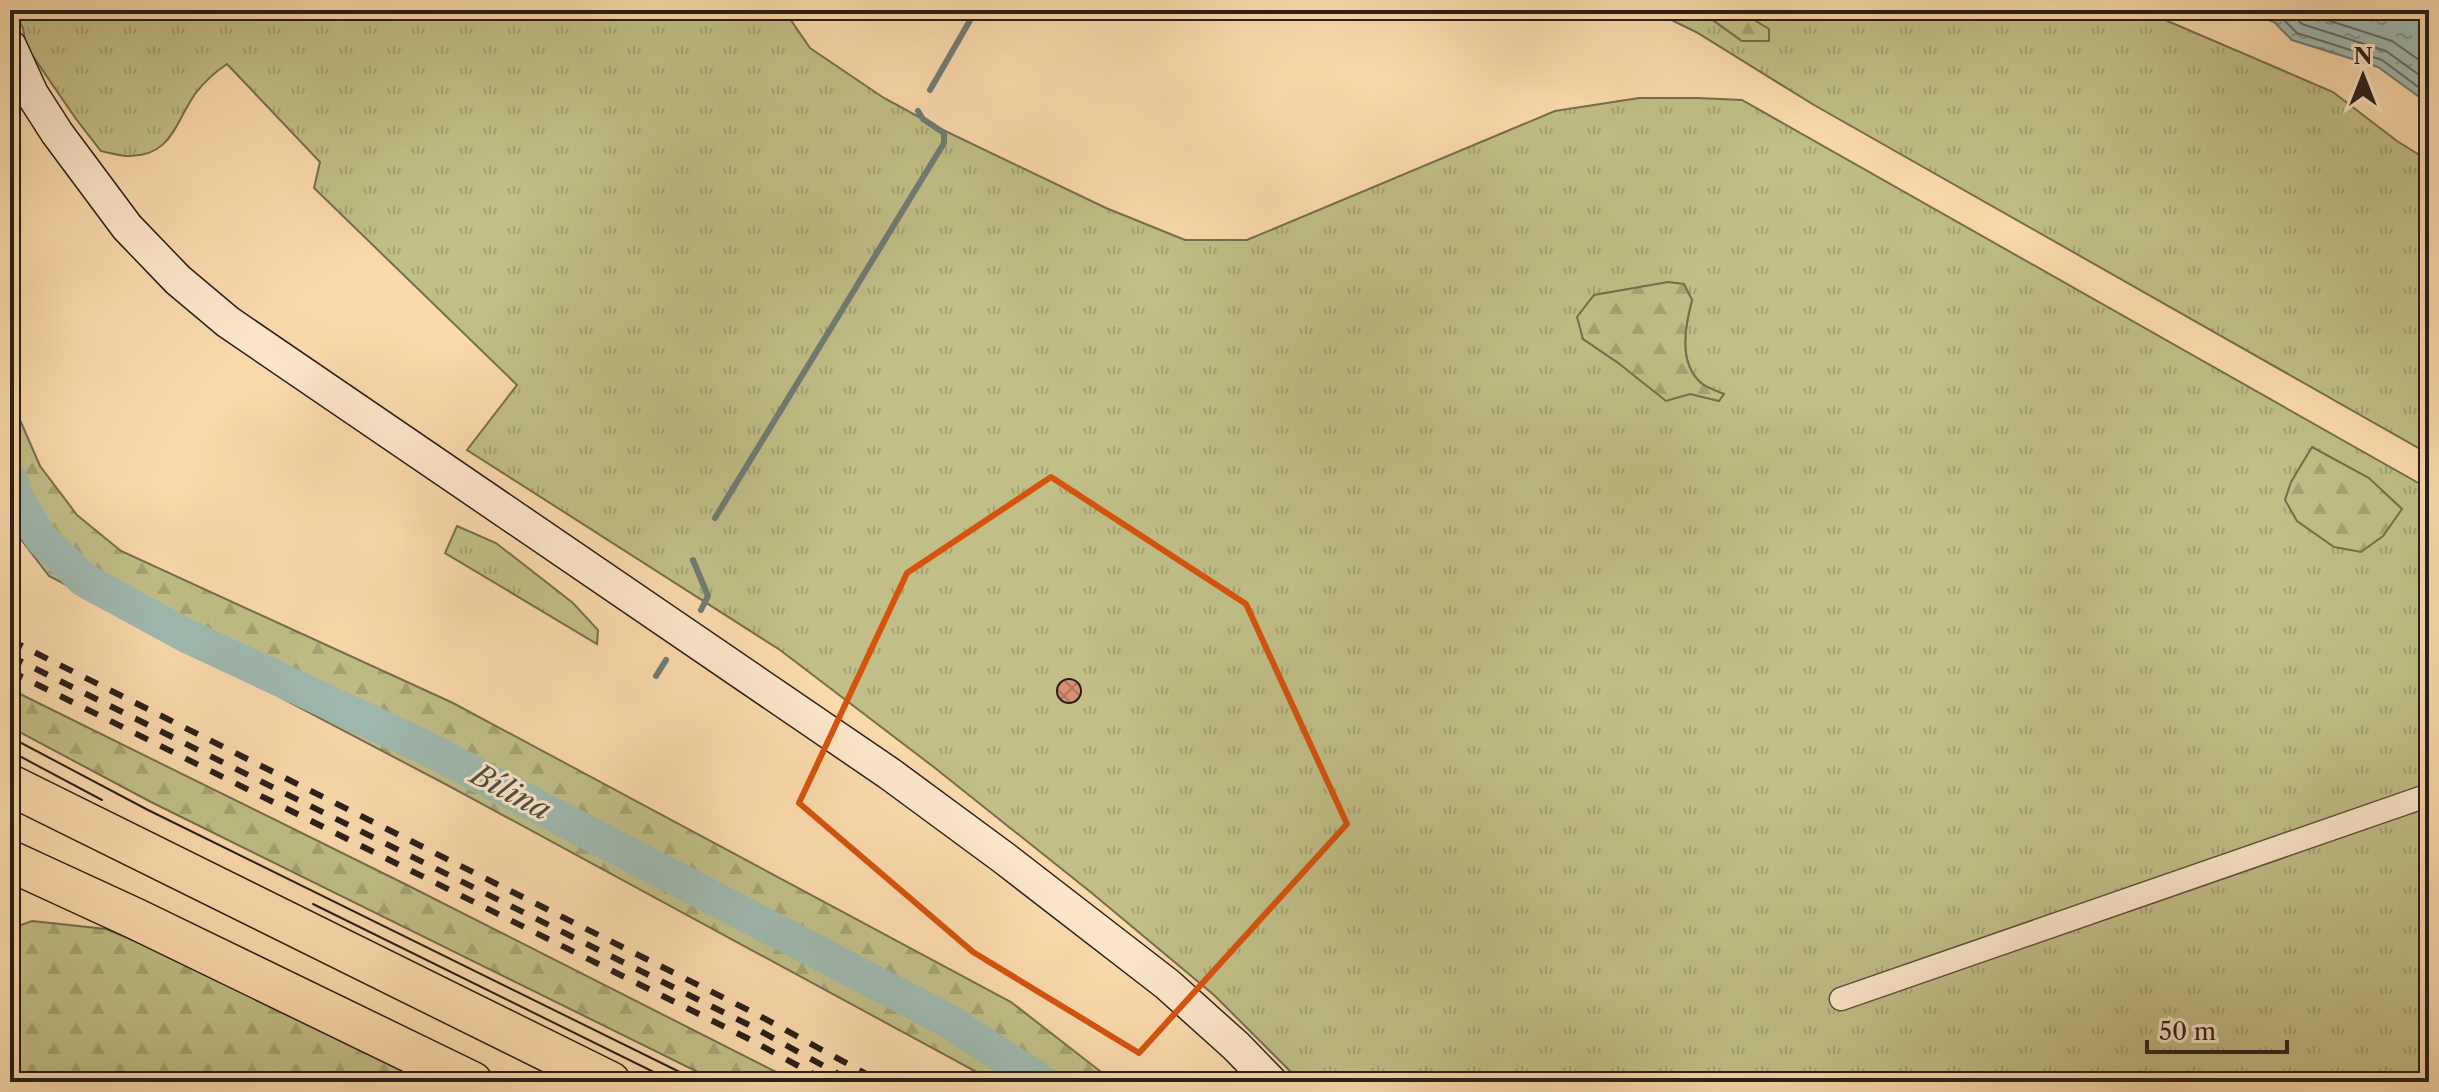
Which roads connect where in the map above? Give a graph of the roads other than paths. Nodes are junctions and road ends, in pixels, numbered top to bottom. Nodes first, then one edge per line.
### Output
1 (10, 46) edge
2 (10, 785) edge
3 (2429, 795) edge
4 (10, 861) edge
5 (1841, 999) dead end
6 (472, 1082) edge
7 (610, 1082) edge
8 (1271, 1082) edge

1 - 8 street
2 - 7 highway
3 - 5 street
4 - 6 highway

